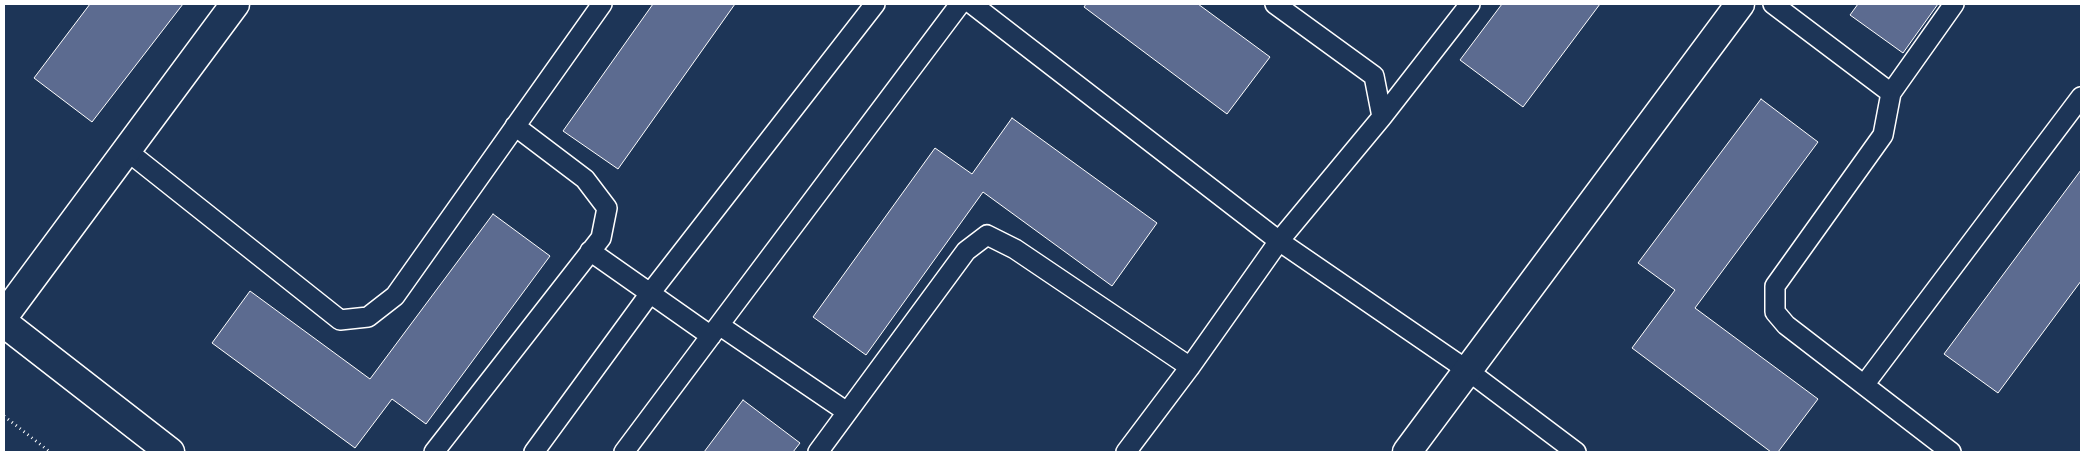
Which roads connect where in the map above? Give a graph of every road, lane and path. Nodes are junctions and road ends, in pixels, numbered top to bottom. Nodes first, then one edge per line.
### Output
1 (235, 4) edge
2 (602, 4) edge
3 (875, 4) edge
4 (960, 4) edge
5 (972, 4) edge
6 (1275, 4) edge
7 (1470, 4) edge
8 (1740, 4) edge
9 (1773, 4) edge
10 (1954, 4) edge
11 (1891, 93) junction
12 (2081, 97) edge
13 (1382, 117) junction
14 (515, 126) junction
15 (126, 150) junction
16 (1279, 241) junction
17 (590, 252) junction
18 (651, 292) junction
19 (4, 316) edge
20 (4, 323) edge
21 (715, 330) junction
22 (1190, 367) junction
23 (1467, 370) junction
24 (1864, 385) junction
25 (847, 412) junction
26 (4, 416) edge
27 (50, 452) edge
28 (170, 452) edge
29 (434, 452) edge
30 (534, 452) edge
31 (624, 452) edge
32 (818, 452) edge
33 (1126, 452) edge
34 (1407, 452) edge
35 (1576, 452) edge
36 (1952, 452) edge

1 - 15 street
2 - 14 lane
3 - 18 lane
4 - 21 lane
5 - 16 lane
6 - 13 lane
7 - 13 lane
8 - 23 street
9 - 11 lane
10 - 11 lane
11 - 24 lane
12 - 24 lane
13 - 16 lane
14 - 15 lane
14 - 17 lane
15 - 19 street
16 - 22 lane
16 - 23 lane
17 - 18 lane
17 - 29 lane
18 - 21 lane
18 - 30 lane
20 - 28 street
21 - 25 lane
21 - 31 lane
22 - 25 lane
22 - 33 lane
23 - 34 street
23 - 35 lane
24 - 36 lane
25 - 32 lane
26 - 27 path

